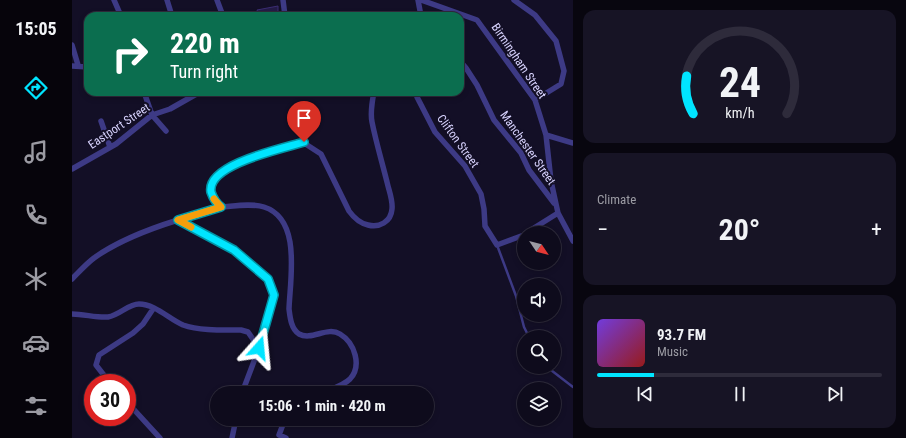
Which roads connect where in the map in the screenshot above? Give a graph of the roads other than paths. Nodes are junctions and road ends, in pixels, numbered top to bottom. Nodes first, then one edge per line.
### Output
1 (114, 0) edge
2 (166, 0) edge
3 (217, 0) edge
4 (283, 0) edge
5 (419, 0) edge
6 (514, 0) edge
7 (118, 12) edge
8 (170, 12) edge
9 (222, 12) edge
10 (284, 12) edge
11 (420, 12) edge
12 (454, 12) edge
13 (464, 16) edge
14 (72, 44) edge
15 (75, 66) edge
16 (464, 66) edge
17 (145, 96) edge
18 (193, 96) edge
19 (373, 96) edge
20 (417, 96) edge
21 (535, 100) junction
22 (152, 115) junction
23 (101, 121) dead end
24 (166, 131) dead end
25 (546, 135) junction
26 (573, 143) edge
27 (110, 148) junction
28 (72, 169) edge
29 (556, 205) junction
30 (221, 207) junction
31 (558, 213) junction
32 (178, 220) junction
33 (537, 226) edge
34 (517, 238) edge
35 (573, 241) edge
36 (496, 245) junction
37 (72, 279) edge
38 (153, 308) junction
39 (72, 314) edge
40 (526, 330) edge
41 (259, 348) junction
42 (103, 374) edge
43 (556, 374) edge
44 (245, 386) edge
45 (339, 386) edge
46 (573, 387) edge
47 (136, 412) edge
48 (235, 426) edge
49 (282, 426) edge
50 (278, 436) edge
51 (160, 438) edge
52 (232, 438) edge
53 (286, 438) edge

1 - 7 street
2 - 8 street
3 - 9 street
4 - 10 street
5 - 11 street
5 - 12 street, Birmingham Street
6 - 21 street
13 - 21 street, Birmingham Street
14 - 15 street
16 - 29 street, Manchester Street
17 - 22 street
18 - 22 street, Eastport Street
19 - 30 street
20 - 36 street, Clifton Street
21 - 25 street, Birmingham Street
22 - 24 street
22 - 27 street, Eastport Street
23 - 27 street
25 - 26 street
25 - 29 street, Birmingham Street
27 - 28 street, Eastport Street
29 - 31 street, Birmingham Street
30 - 32 street
30 - 45 street
31 - 33 street
31 - 35 street, Birmingham Street
32 - 37 street
32 - 41 street
34 - 36 street
36 - 40 lane, Clifton Street
38 - 39 street
38 - 41 street
38 - 42 street
41 - 44 street
43 - 46 lane
47 - 51 street
48 - 52 street
49 - 50 street
50 - 53 street

